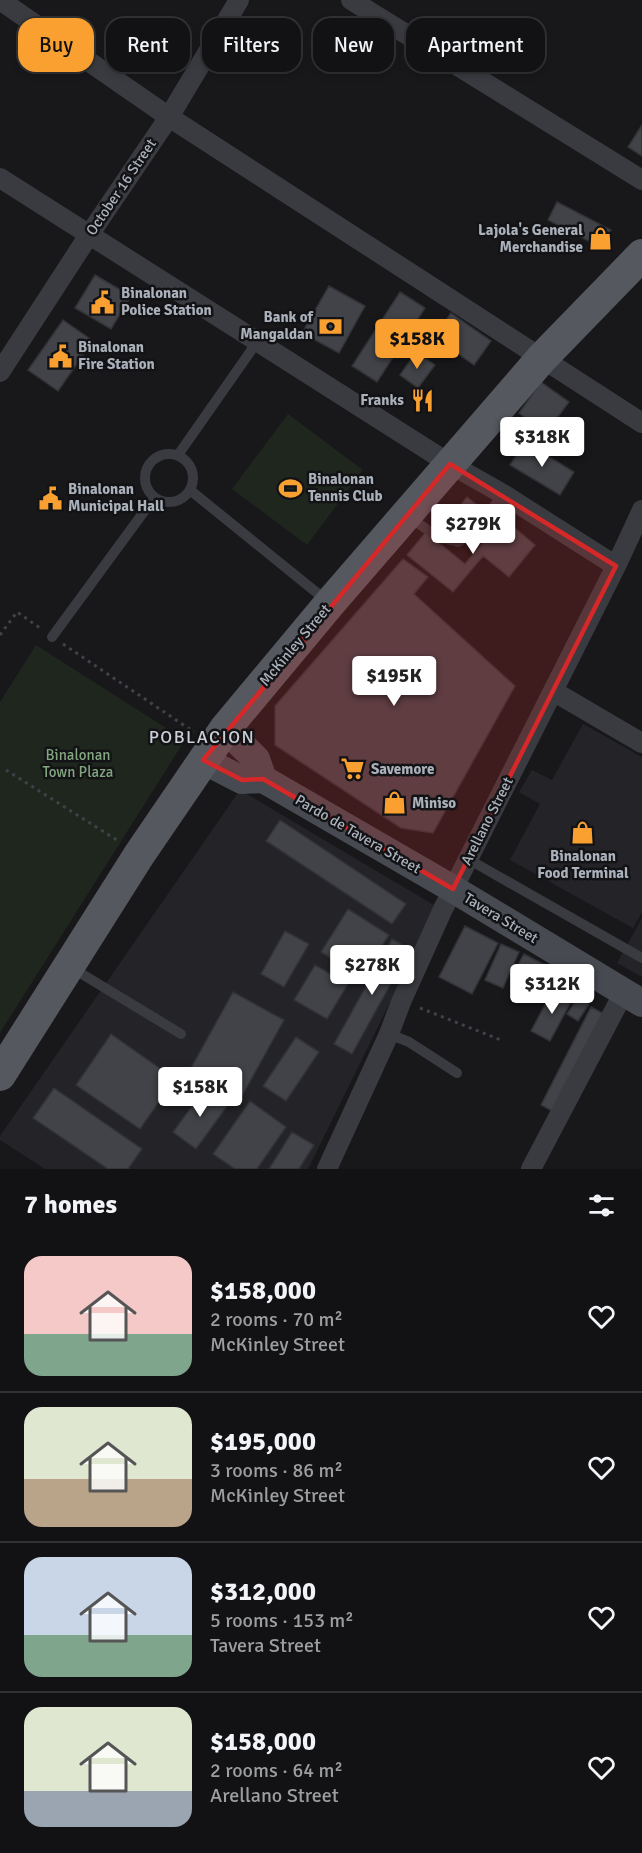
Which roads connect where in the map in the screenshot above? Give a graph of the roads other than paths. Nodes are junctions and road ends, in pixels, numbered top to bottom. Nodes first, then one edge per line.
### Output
1 (0, 0) edge
2 (239, 0) edge
3 (351, 0) edge
4 (169, 117) junction
5 (0, 178) edge
6 (642, 180) edge
7 (89, 234) junction
8 (642, 255) edge
9 (257, 342) junction
10 (542, 358) junction
11 (0, 372) edge
12 (642, 423) edge
13 (178, 455) junction
14 (450, 464) junction
15 (190, 490) junction
16 (503, 494) junction
17 (154, 498) junction
18 (642, 510) edge
19 (406, 515) junction
20 (616, 566) junction
21 (330, 603) junction
22 (52, 637) road end
23 (553, 691) junction
24 (642, 743) edge
25 (214, 745) junction
26 (263, 779) junction
27 (468, 859) junction
28 (453, 889) junction
29 (642, 958) edge
30 (69, 966) junction
31 (633, 997) edge
32 (182, 1034) dead end
33 (389, 1034) junction
34 (457, 1073) dead end
35 (0, 1075) edge
36 (327, 1169) edge
37 (531, 1169) edge

1 - 4 street
2 - 4 street, October 16 Street
3 - 6 street
4 - 7 street, October 16 Street
4 - 10 street
5 - 7 street
7 - 9 street
7 - 11 street, October 16 Street
8 - 10 main road, McKinley Street
9 - 13 lane
9 - 14 street
10 - 12 street
10 - 14 main road, McKinley Street
13 - 15 lane
13 - 17 lane
14 - 16 street
14 - 19 main road, McKinley Street
15 - 17 lane
15 - 21 lane
16 - 19 lane
16 - 20 street
17 - 22 lane
18 - 20 street, Arellano Street
19 - 21 main road, McKinley Street
20 - 23 street, Arellano Street
21 - 25 main road, McKinley Street
23 - 24 street
23 - 27 street, Arellano Street
25 - 26 main road
25 - 26 main road, Pardo de Tavera Street
25 - 30 main road, McKinley Street
26 - 28 main road, Pardo de Tavera Street
27 - 28 street, Arellano Street
27 - 29 lane
28 - 31 main road, Tavera Street
28 - 33 street, Arellano Street
30 - 32 lane
30 - 35 main road, McKinley Street
31 - 37 street
33 - 34 lane
33 - 36 street, Arellano Street

